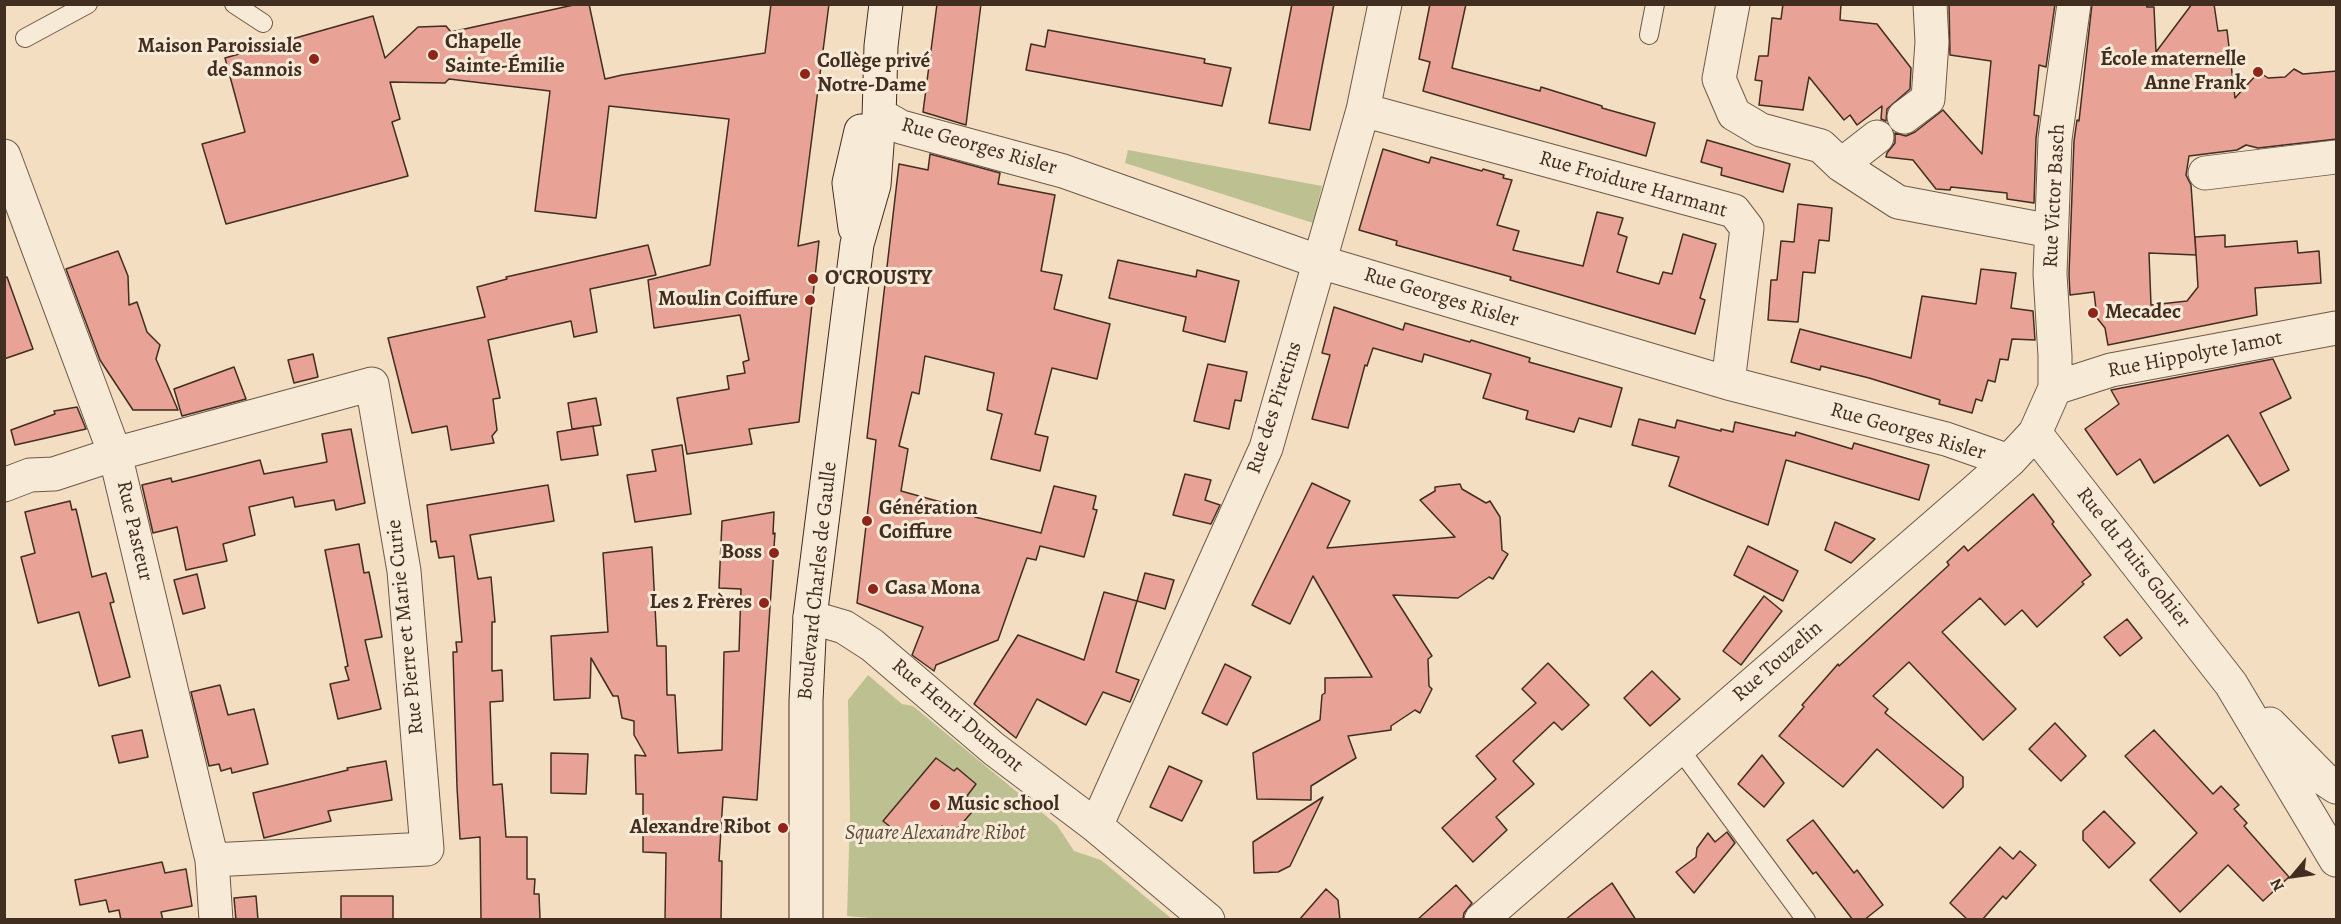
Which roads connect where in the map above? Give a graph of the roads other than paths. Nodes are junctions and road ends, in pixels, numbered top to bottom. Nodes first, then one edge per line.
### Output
1 (88, 4) edge
2 (234, 4) edge
3 (886, 4) edge
4 (1385, 4) edge
5 (1655, 4) edge
6 (1732, 4) edge
7 (1930, 4) edge
8 (2074, 4) edge
9 (263, 23) dead end
10 (1649, 35) dead end
11 (25, 38) dead end
12 (881, 46) junction
13 (1363, 110) junction
14 (1904, 117) dead end
15 (879, 118) junction
16 (1877, 137) dead end
17 (4, 156) edge
18 (2337, 157) edge
19 (1841, 165) junction
20 (2205, 173) dead end
21 (2051, 231) junction
22 (857, 244) junction
23 (1320, 262) junction
24 (2337, 328) edge
25 (1728, 383) junction
26 (2055, 388) junction
27 (2034, 433) junction
28 (115, 454) junction
29 (2009, 461) junction
30 (4, 485) edge
31 (810, 617) junction
32 (2231, 684) junction
33 (1679, 748) junction
34 (2332, 781) edge
35 (1096, 826) junction
36 (212, 860) junction
37 (2337, 860) edge
38 (1512, 907) edge
39 (216, 920) edge
40 (806, 920) edge
41 (1208, 920) edge
42 (1482, 920) edge
43 (1806, 920) edge

1 - 11 lane
2 - 9 lane
3 - 12 street, Boulevard Charles de Gaulle
4 - 13 street, Rue des Piretins
5 - 10 lane
6 - 19 street
7 - 14 street
8 - 21 street, Rue Victor Basch
12 - 15 street, Boulevard Charles de Gaulle
12 - 22 street, Boulevard Charles de Gaulle
13 - 23 street, Rue des Piretins
13 - 25 street, Rue Froidure Harmant
15 - 22 street, Boulevard Charles de Gaulle
15 - 23 street, Rue Georges Risler
16 - 19 street
17 - 28 street, Rue Pasteur
18 - 20 street
19 - 21 street
21 - 26 street, Rue Victor Basch
22 - 31 street, Boulevard Charles de Gaulle
23 - 25 street, Rue Georges Risler
23 - 35 street, Rue des Piretins
24 - 26 street, Rue Hippolyte Jamot
25 - 29 street, Rue Georges Risler
26 - 27 street, Rue Touzelin
27 - 29 street, Rue Touzelin
27 - 32 street, Rue du Puits Gohier
28 - 30 street
28 - 36 street, Rue Pasteur
28 - 36 street, Rue Pierre et Marie Curie
29 - 33 street, Rue Touzelin
31 - 35 street, Rue Henri Dumont
31 - 40 street, Boulevard Charles de Gaulle
32 - 34 street, Rue du Puits Gohier
32 - 37 street, Rue du Puits Gohier
33 - 38 street, Rue Touzelin
33 - 43 lane
35 - 41 street, Rue Henri Dumont
36 - 39 street, Rue Pasteur
38 - 42 street, Rue Touzelin

